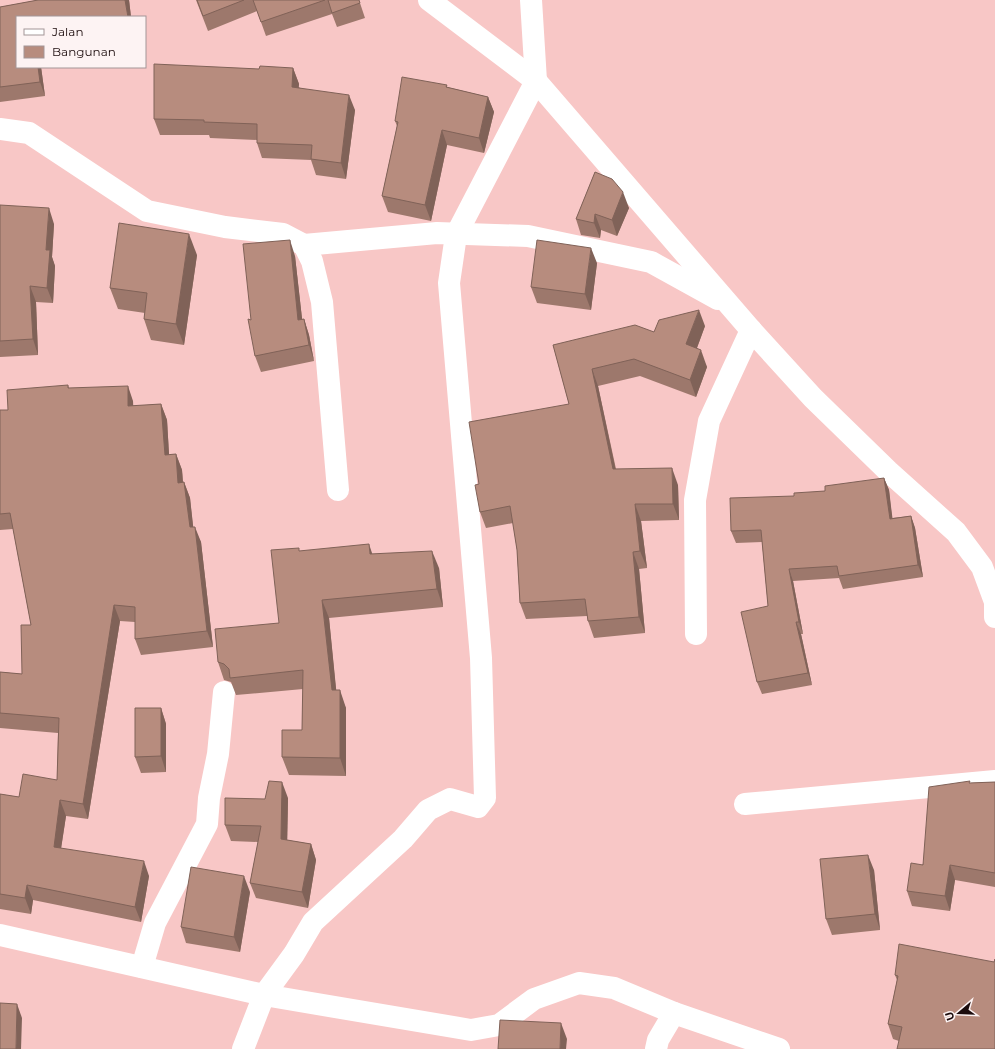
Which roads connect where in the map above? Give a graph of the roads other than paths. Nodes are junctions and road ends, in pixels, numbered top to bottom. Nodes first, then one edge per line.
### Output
1 (429, 0) edge
2 (531, 0) edge
3 (536, 81) junction
4 (0, 130) edge
5 (456, 235) junction
6 (304, 245) junction
7 (731, 306) junction
8 (751, 330) junction
9 (338, 490) dead end
10 (995, 617) edge
11 (696, 634) dead end
12 (224, 692) dead end
13 (995, 781) edge
14 (745, 804) dead end
15 (0, 934) edge
16 (142, 967) junction
17 (264, 995) junction
18 (674, 1013) junction
19 (243, 1049) edge
20 (656, 1049) edge
21 (779, 1049) edge

1 - 3 street
2 - 3 street
3 - 5 street
3 - 7 street
4 - 6 street
5 - 6 street
5 - 7 street
5 - 17 street
6 - 9 street
7 - 8 street
8 - 10 street
8 - 11 street
12 - 16 street
13 - 14 street
15 - 16 street
16 - 17 street
17 - 18 street
17 - 19 street
18 - 20 street
18 - 21 street

